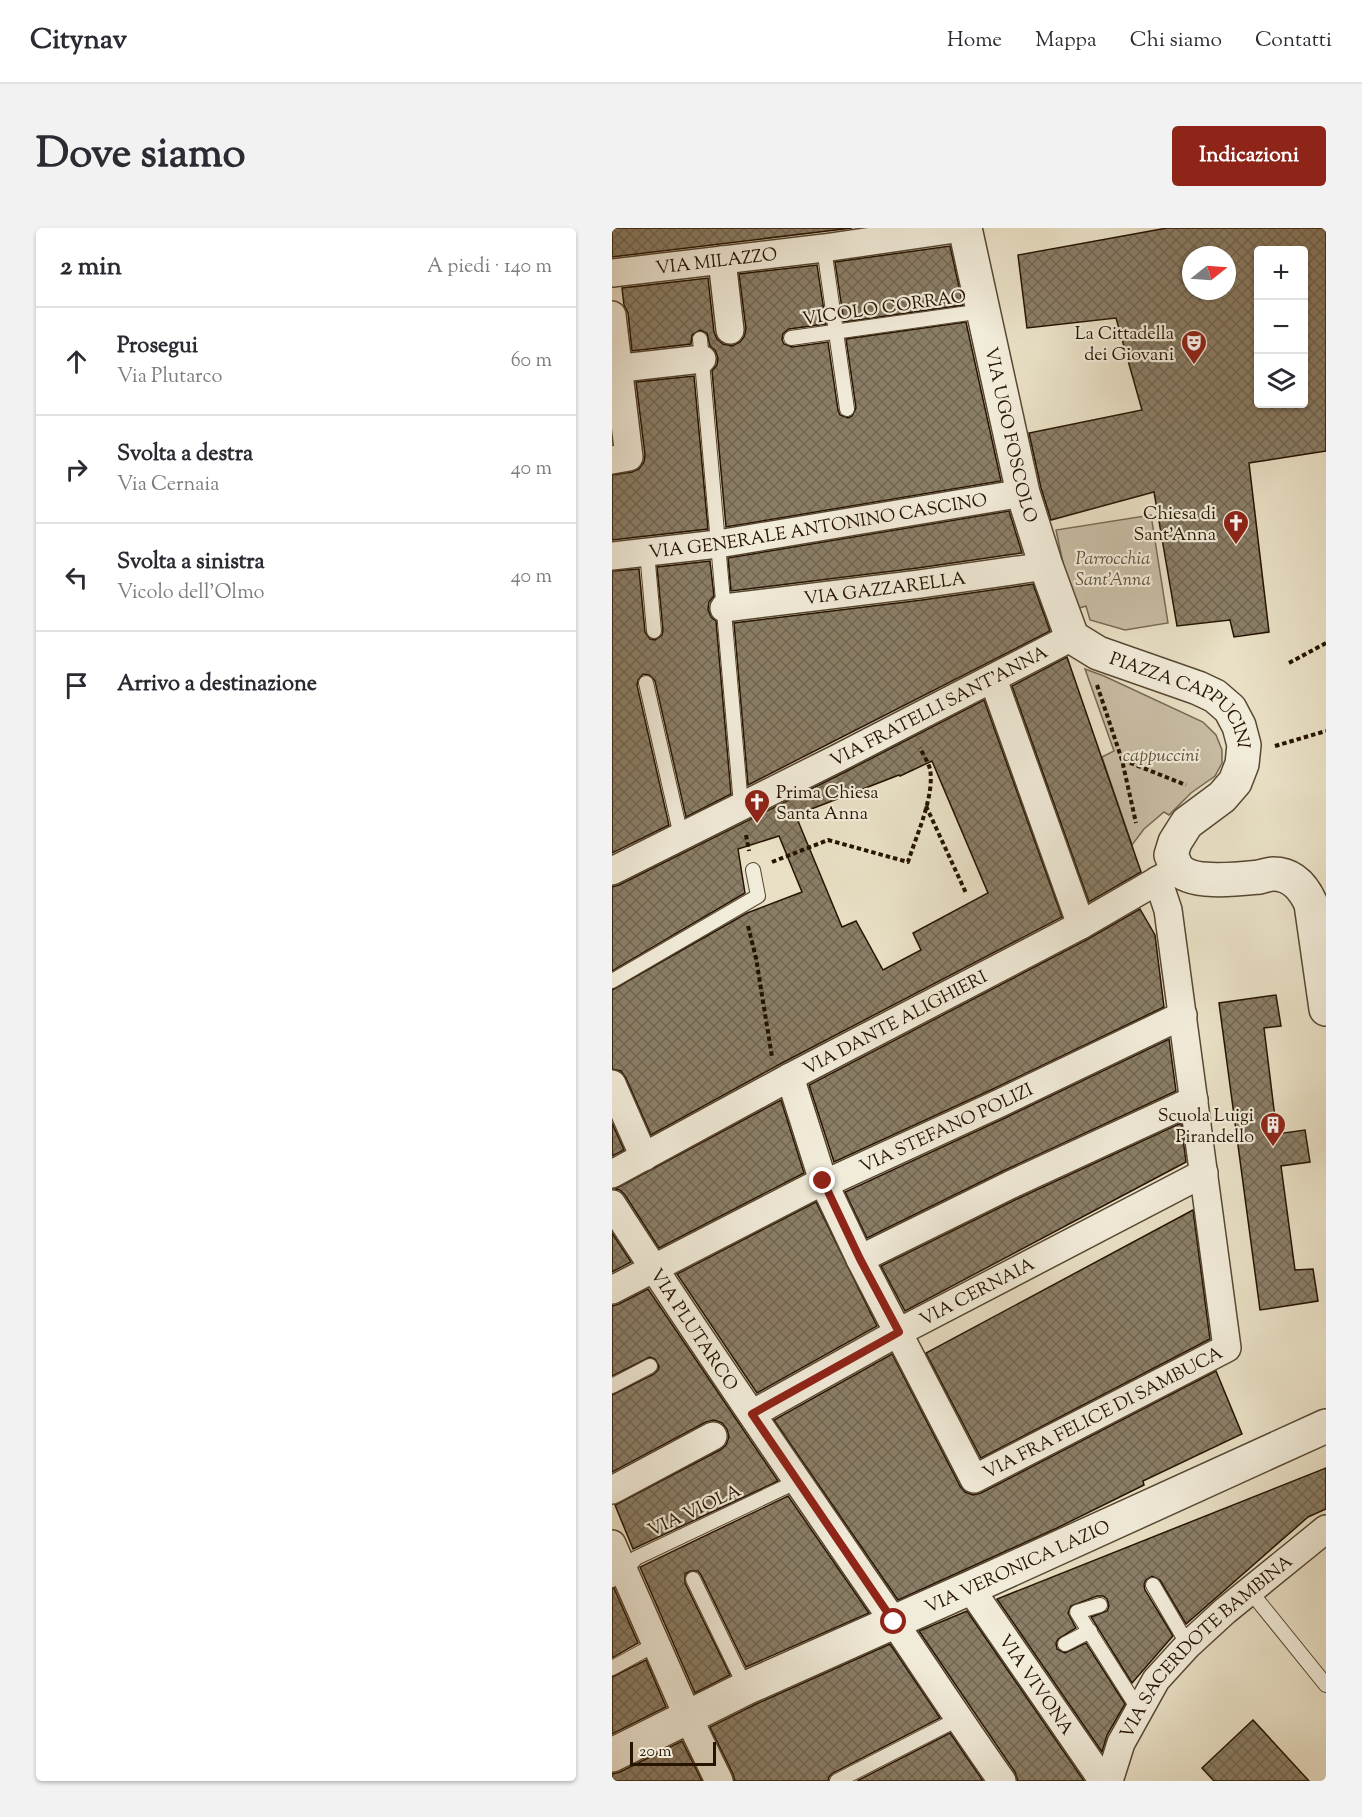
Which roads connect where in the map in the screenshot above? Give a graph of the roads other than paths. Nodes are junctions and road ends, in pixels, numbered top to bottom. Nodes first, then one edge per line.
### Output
1 (964, 228) edge
2 (824, 248) junction
3 (722, 260) junction
4 (612, 273) edge
5 (982, 311) junction
6 (612, 315) edge
7 (730, 330) dead end
8 (836, 332) junction
9 (791, 338) dead end
10 (701, 349) joint
11 (615, 368) edge
12 (847, 410) dead end
13 (620, 458) edge
14 (1023, 493) junction
15 (718, 544) junction
16 (647, 552) junction
17 (612, 556) edge
18 (1046, 566) junction
19 (724, 608) junction
20 (654, 632) dead end
21 (1072, 637) junction
22 (993, 680) junction
23 (646, 683) dead end
24 (741, 806) junction
25 (681, 836) junction
26 (753, 870) road end
27 (612, 871) edge
28 (1168, 874) junction
29 (1081, 925) junction
30 (612, 981) edge
31 (1326, 1009) edge
32 (1183, 1015) junction
33 (783, 1081) junction
34 (612, 1084) edge
35 (1194, 1100) junction
36 (644, 1157) junction
37 (1204, 1173) junction
38 (612, 1174) edge
39 (823, 1181) junction
40 (612, 1204) edge
41 (860, 1259) junction
42 (653, 1268) junction
43 (612, 1290) edge
44 (899, 1332) junction
45 (650, 1366) dead end
46 (612, 1386) edge
47 (752, 1414) junction
48 (1326, 1426) edge
49 (713, 1436) dead end
50 (798, 1481) junction
51 (612, 1490) edge
52 (1326, 1529) edge
53 (612, 1544) edge
54 (618, 1576) edge
55 (693, 1579) dead end
56 (1153, 1585) dead end
57 (970, 1588) junction
58 (1250, 1591) junction
59 (1100, 1605) dead end
60 (894, 1622) junction
61 (1090, 1631) junction
62 (656, 1644) junction
63 (1065, 1644) dead end
64 (1188, 1645) junction
65 (612, 1668) edge
66 (1326, 1685) edge
67 (746, 1688) junction
68 (1139, 1710) junction
69 (688, 1717) junction
70 (958, 1719) junction
71 (612, 1755) edge
72 (719, 1781) edge
73 (837, 1781) edge
74 (1002, 1781) edge
75 (1103, 1781) edge
76 (1109, 1781) edge

1 - 2 street, VIA MILAZZO
1 - 5 street, VIA UGO FOSCOLO
2 - 3 street, VIA MILAZZO
2 - 8 lane
3 - 4 street, VIA MILAZZO
3 - 7 street
5 - 8 lane, VICOLO CORRAO
5 - 14 street, VIA UGO FOSCOLO
6 - 11 street
8 - 9 lane, VICOLO CORRAO
8 - 12 lane
10 - 11 street
10 - 15 lane
11 - 13 street
14 - 15 street, VIA GENERALE ANTONINO CASCINO
14 - 18 street, VIA UGO FOSCOLO
15 - 16 street, VIA GENERALE ANTONINO CASCINO
15 - 19 lane
16 - 17 street, VIA GENERALE ANTONINO CASCINO
16 - 20 lane
18 - 19 street, VIA GAZZARELLA
18 - 21 street, VIA UGO FOSCOLO
19 - 24 lane
21 - 22 street, VIA FRATELLI SANT'ANNA
21 - 28 street, PIAZZA CAPPUCINI
22 - 24 street, VIA FRATELLI SANT'ANNA
22 - 29 street
23 - 25 lane
24 - 25 street, VIA FRATELLI SANT'ANNA
25 - 27 street, VIA FRATELLI SANT'ANNA
26 - 30 lane
28 - 29 street, VIA DANTE ALIGHIERI
28 - 31 street
28 - 32 street, VIA FRA FELICE DI SAMBUCA
29 - 33 street, VIA DANTE ALIGHIERI
32 - 35 street, VIA FRA FELICE DI SAMBUCA
32 - 39 street, VIA STEFANO POLIZI
33 - 36 street, VIA DANTE ALIGHIERI
33 - 39 street
34 - 36 street
35 - 37 street, VIA FRA FELICE DI SAMBUCA
35 - 41 street
36 - 38 street, VIA DANTE ALIGHIERI
37 - 44 street, VIA CERNAIA
37 - 44 street, VIA FRA FELICE DI SAMBUCA
39 - 41 street
39 - 42 street, VIA STEFANO POLIZI
40 - 42 street, VIA PLUTARCO
41 - 44 street
42 - 43 street, VIA STEFANO POLIZI
42 - 47 street, VIA PLUTARCO
44 - 47 street, VIA CERNAIA
45 - 46 lane
47 - 50 street, VIA PLUTARCO
48 - 57 street, VIA VERONICA LAZIO
49 - 51 street
50 - 54 lane, VIA VIOLA
50 - 60 street, VIA PLUTARCO
52 - 58 street, VIA SACERDOTE BAMBINA
53 - 54 street
54 - 62 street
55 - 67 lane
56 - 64 lane
57 - 60 street, VIA VERONICA LAZIO
57 - 75 street, VIA VIVONA
58 - 64 street, VIA SACERDOTE BAMBINA
58 - 66 lane
59 - 61 lane
60 - 67 street, VIA VERONICA LAZIO
60 - 70 street, VIA PLUTARCO
61 - 63 lane
61 - 68 lane
62 - 65 lane
62 - 69 street
64 - 68 street, VIA SACERDOTE BAMBINA
67 - 69 street, VIA VERONICA LAZIO
68 - 76 street, VIA SACERDOTE BAMBINA
69 - 71 street, VIA VERONICA LAZIO
69 - 72 street
70 - 73 lane
70 - 74 street, VIA PLUTARCO

